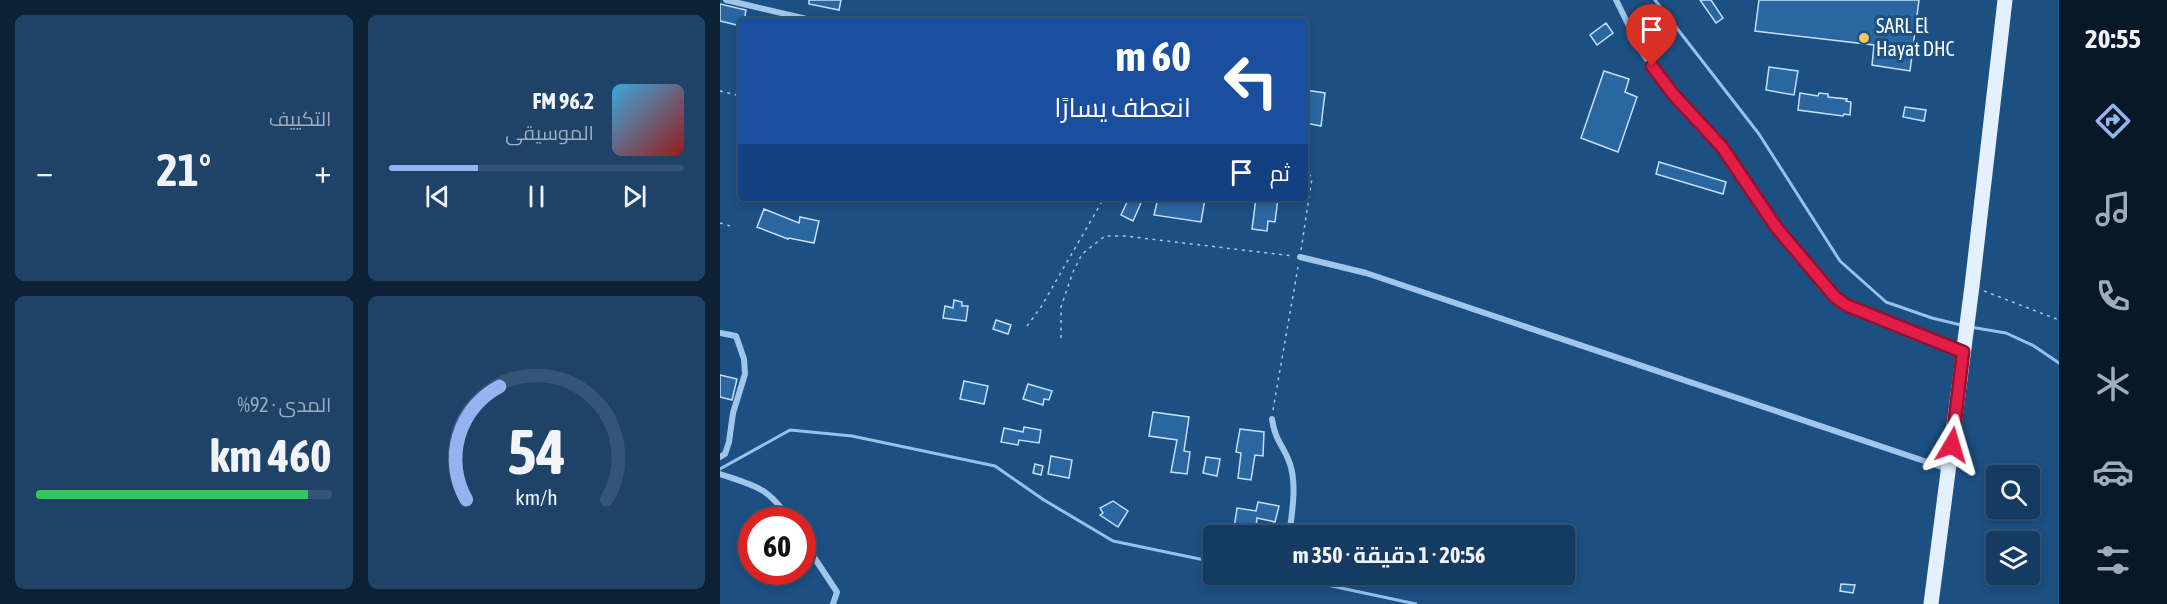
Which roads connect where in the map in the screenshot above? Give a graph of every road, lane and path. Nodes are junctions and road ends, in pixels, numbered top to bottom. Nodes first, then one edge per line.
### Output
1 (726, 0) edge
2 (1616, 0) edge
3 (2005, 0) edge
4 (802, 18) edge
5 (720, 91) edge
6 (738, 95) edge
7 (1308, 173) edge
8 (1102, 201) edge
9 (720, 223) edge
10 (730, 226) dead end
11 (1300, 257) junction
12 (1972, 286) junction
13 (2059, 320) edge
14 (1027, 326) dead end
15 (720, 333) edge
16 (1061, 338) dead end
17 (1963, 352) junction
18 (1272, 419) joint
19 (720, 457) edge
20 (1949, 469) junction
21 (720, 474) edge
22 (781, 507) edge
23 (1290, 525) edge
24 (816, 560) edge
25 (833, 604) edge
26 (1931, 604) edge

1 - 4 street
2 - 17 street
3 - 12 main road
5 - 6 path
7 - 11 path
8 - 14 path
9 - 10 path
11 - 16 path
11 - 18 path
11 - 20 street
12 - 13 path
12 - 17 main road
15 - 19 street
17 - 20 main road
18 - 23 street
20 - 26 main road
21 - 22 street
24 - 25 street

